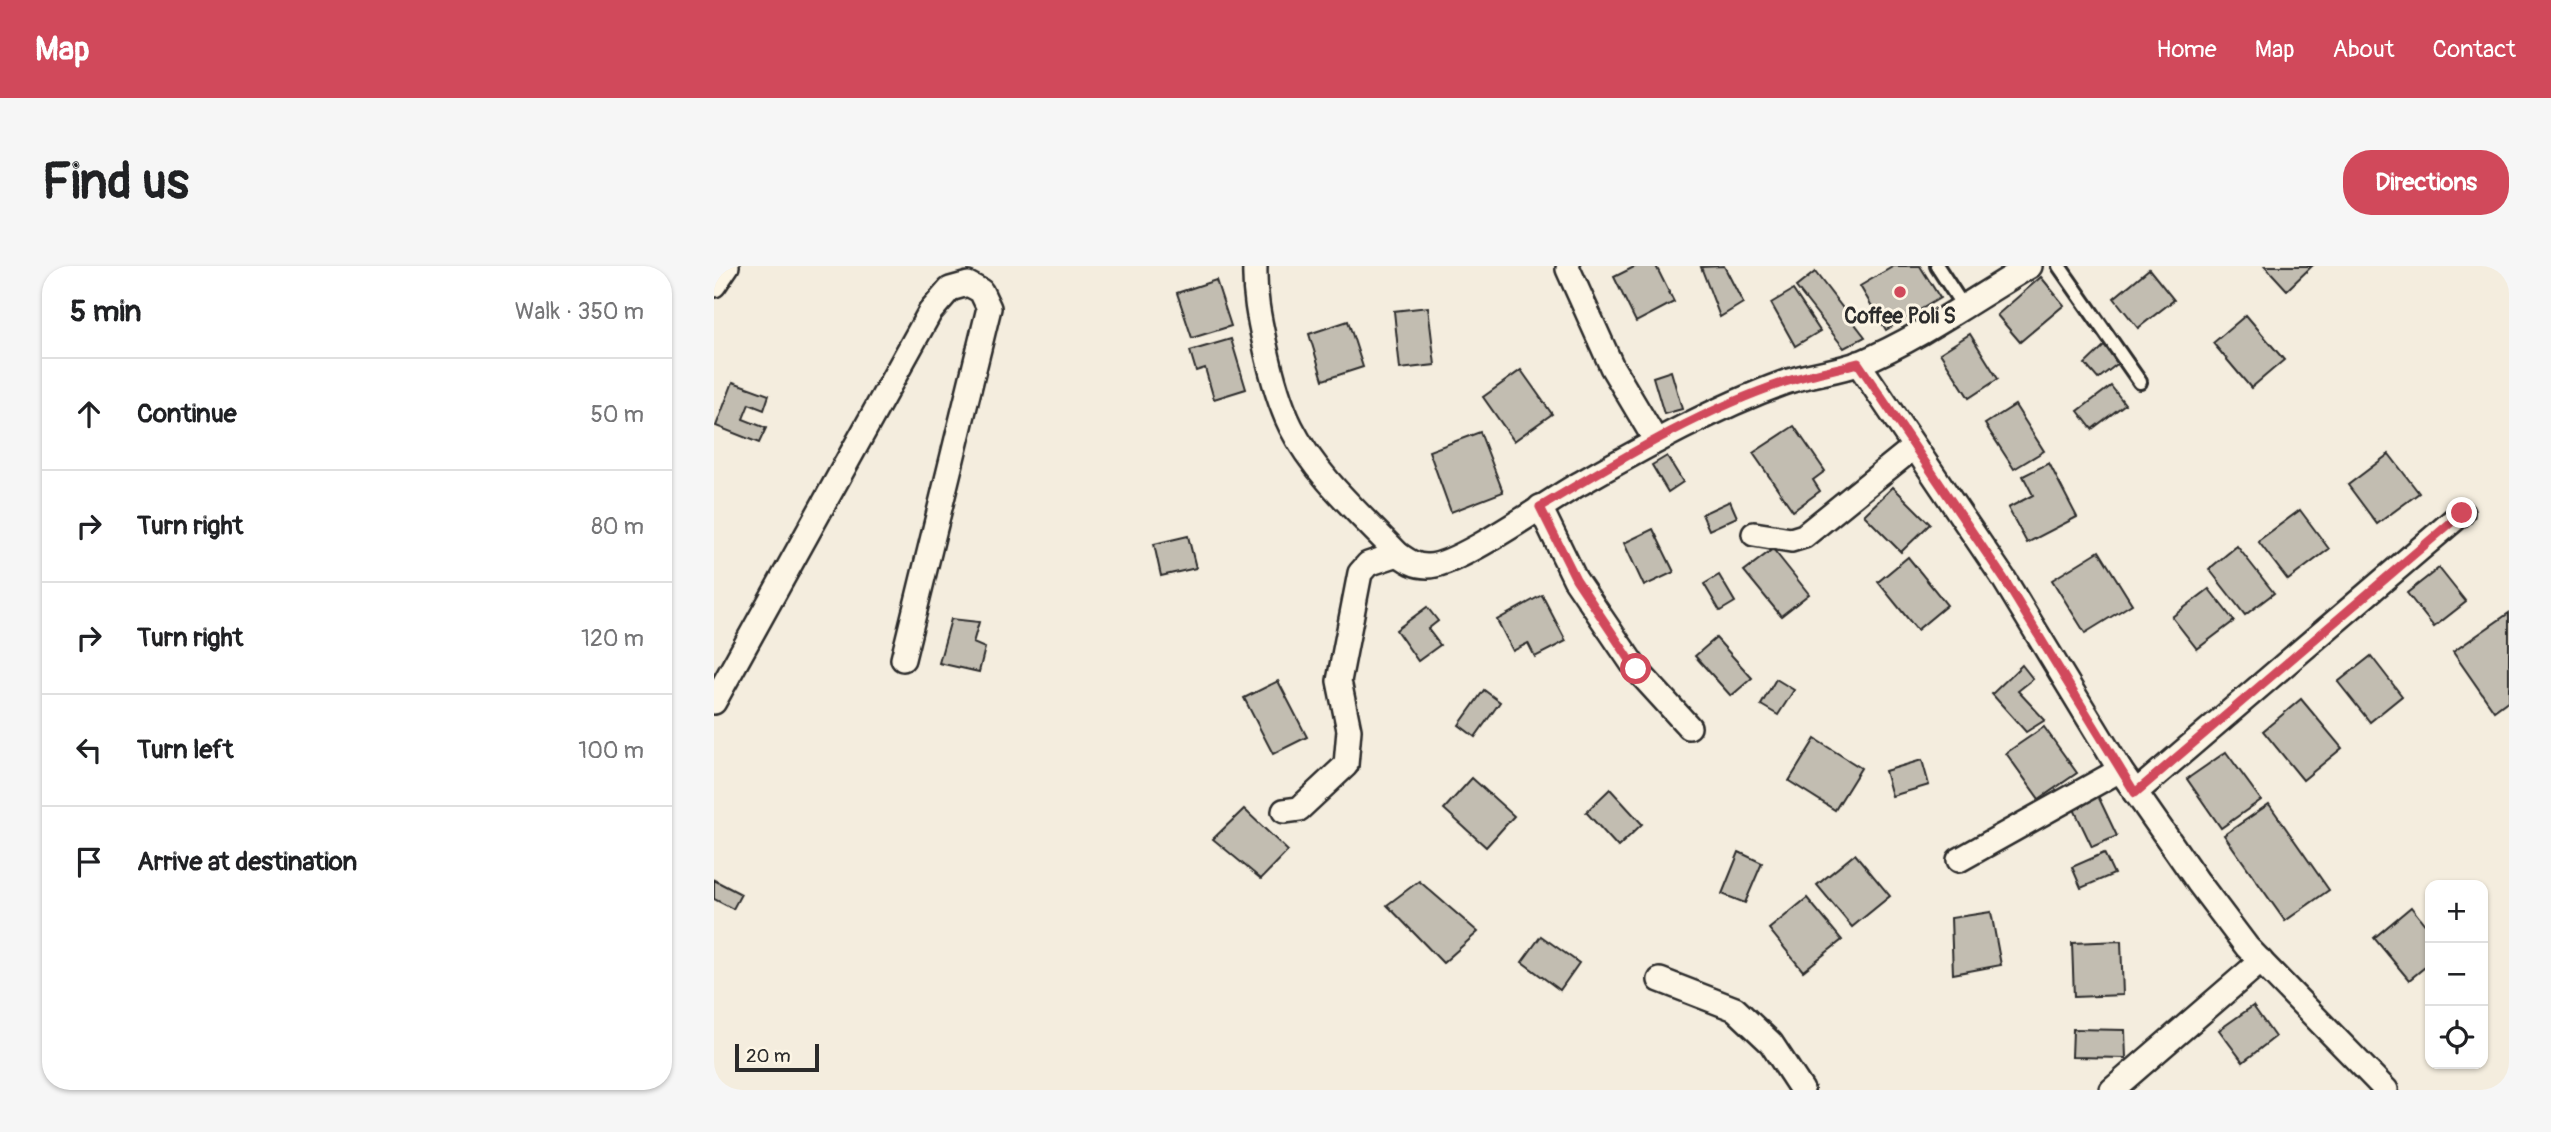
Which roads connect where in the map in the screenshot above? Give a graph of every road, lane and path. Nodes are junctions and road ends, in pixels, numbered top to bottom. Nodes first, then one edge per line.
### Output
1 (727, 266) edge
2 (1255, 266) edge
3 (1937, 266) edge
4 (2030, 266) edge
5 (2059, 266) edge
6 (1568, 269) dead end
7 (714, 285) edge
8 (1963, 306) junction
9 (1858, 363) junction
10 (2140, 382) dead end
11 (1656, 441) junction
12 (1914, 447) junction
13 (1540, 507) junction
14 (2462, 513) dead end
15 (1754, 534) dead end
16 (1398, 554) junction
17 (903, 659) dead end
18 (714, 702) edge
19 (1689, 727) dead end
20 (2120, 770) junction
21 (2135, 793) junction
22 (1284, 811) dead end
23 (1958, 860) dead end
24 (2261, 961) junction
25 (1660, 980) dead end
26 (1802, 1090) edge
27 (2112, 1090) edge
28 (2385, 1090) edge

1 - 7 street
2 - 16 street
3 - 8 lane
4 - 8 street
5 - 10 lane
6 - 11 street
8 - 9 street
9 - 11 street
9 - 12 street
11 - 13 street
12 - 15 street
12 - 20 street
13 - 16 street
13 - 19 street
14 - 21 street
16 - 22 street
17 - 18 street
20 - 21 street
20 - 23 street
21 - 24 street
24 - 27 street
24 - 28 street
25 - 26 street

